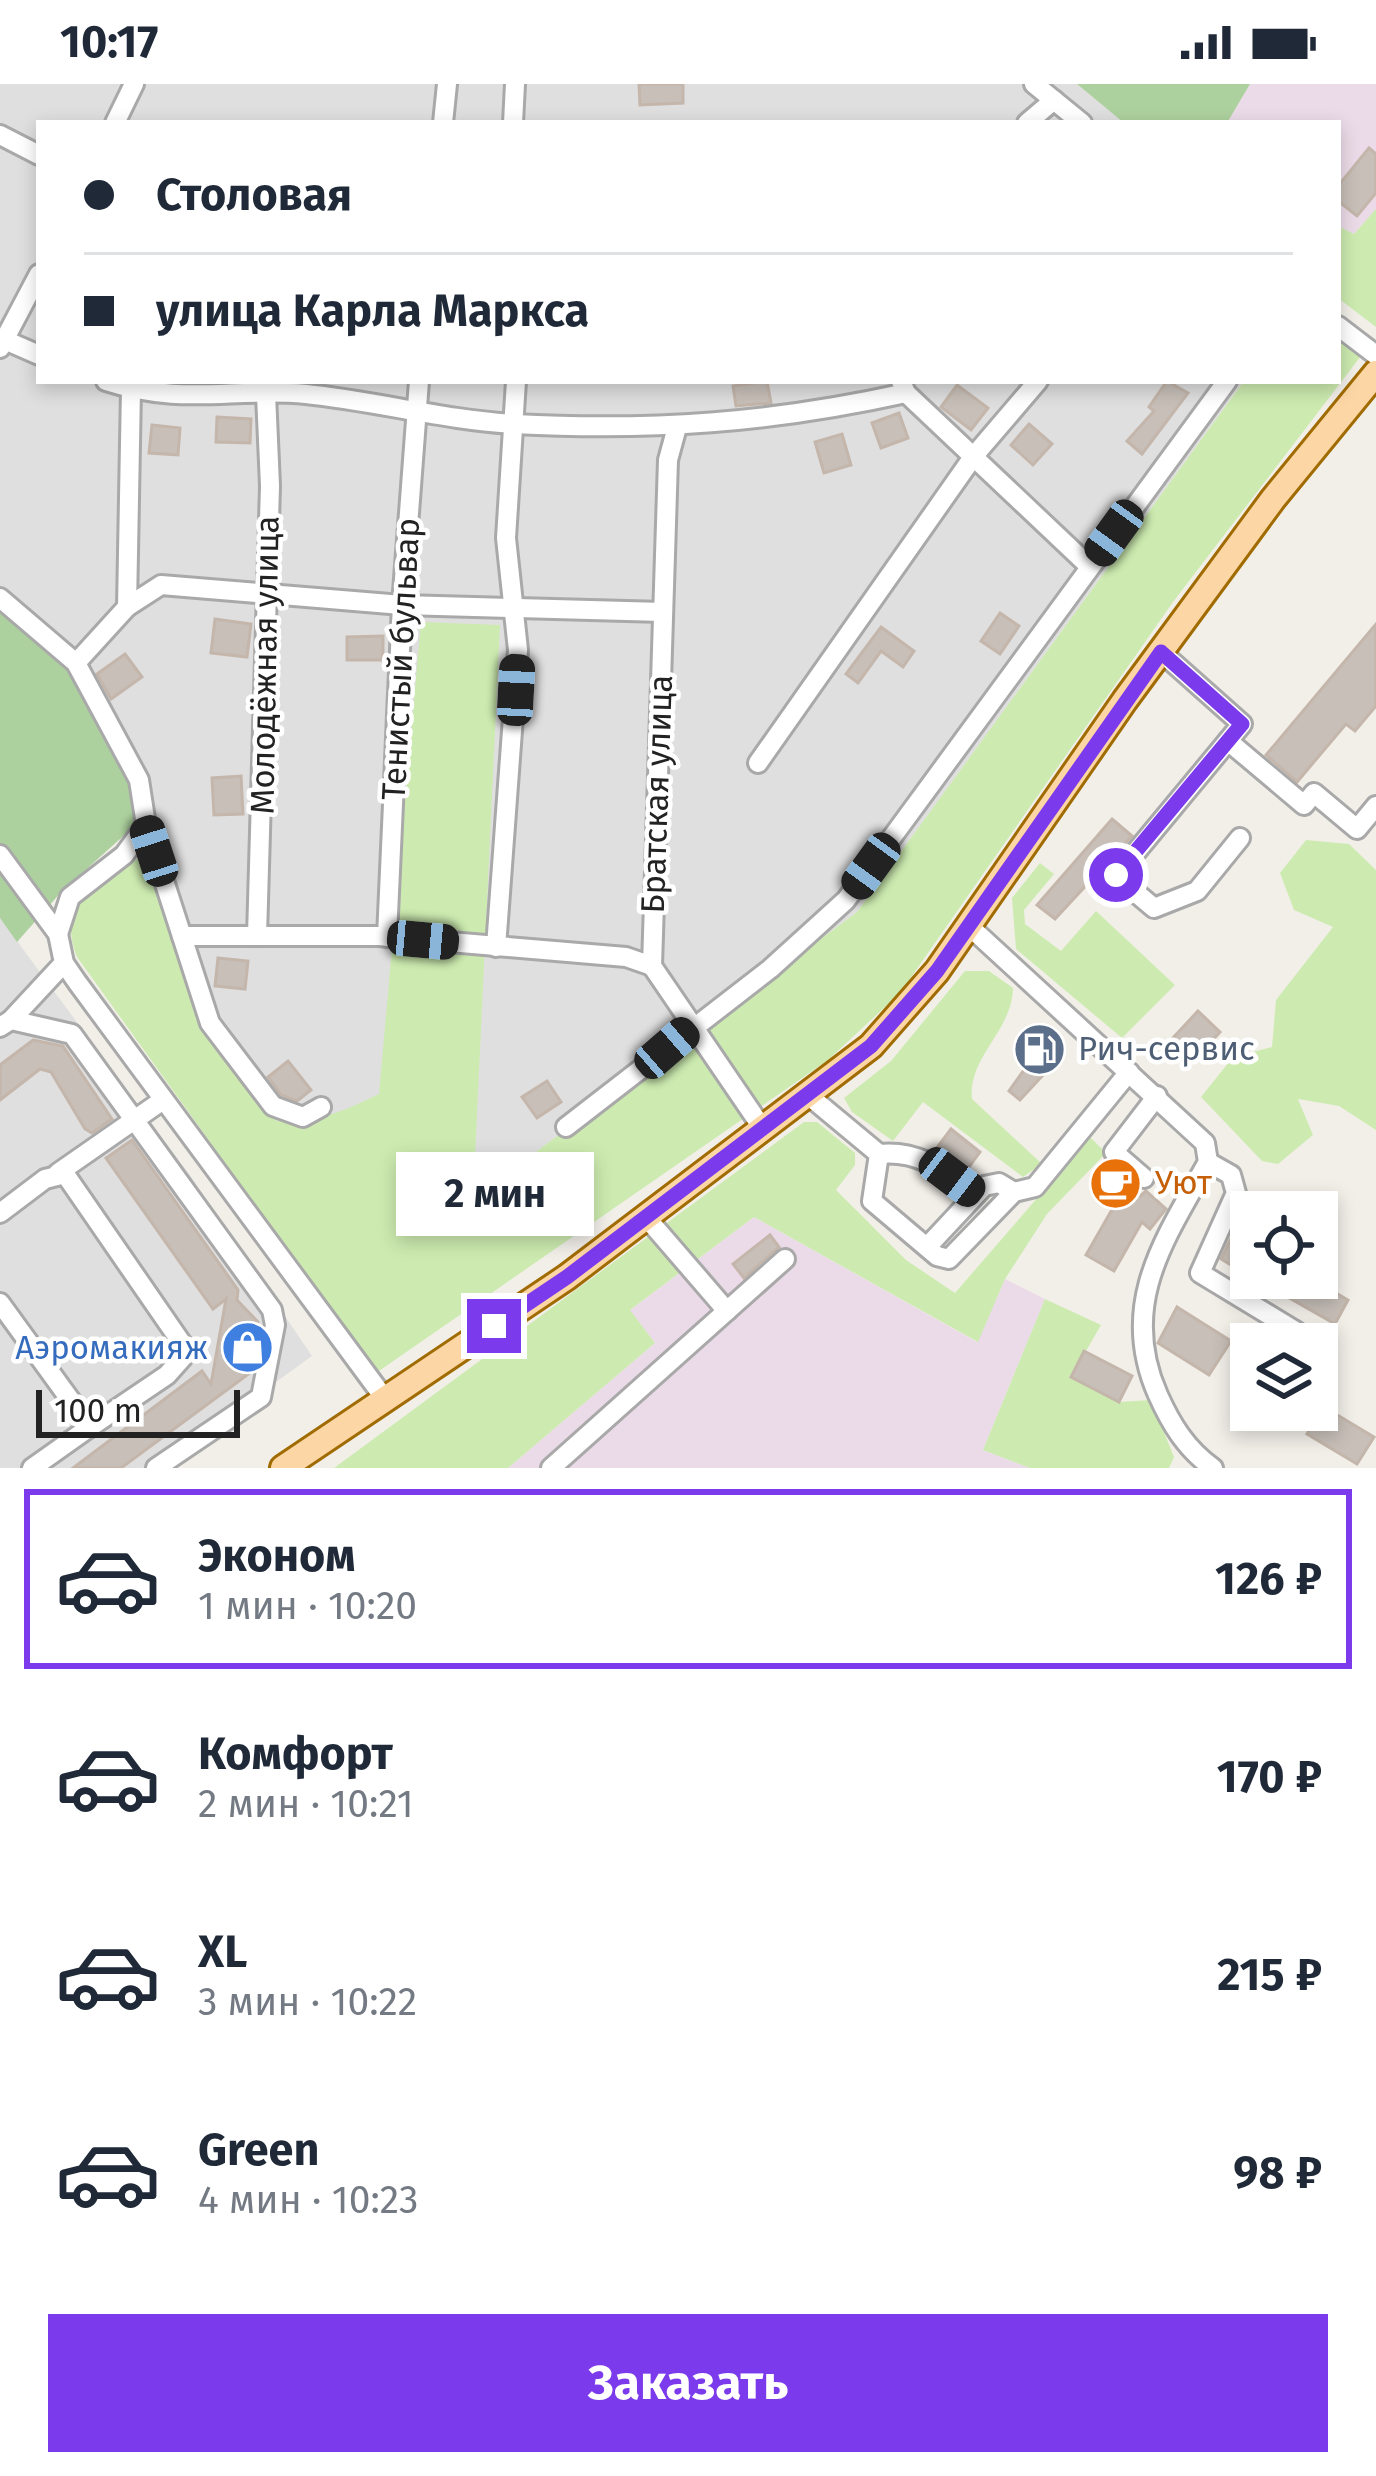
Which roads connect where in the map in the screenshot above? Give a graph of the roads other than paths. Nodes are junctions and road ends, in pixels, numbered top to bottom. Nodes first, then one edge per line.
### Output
1 (134, 84) edge
2 (447, 84) edge
3 (515, 84) edge
4 (1034, 84) edge
5 (1054, 100) junction
6 (117, 120) edge
7 (443, 120) edge
8 (513, 120) edge
9 (1031, 120) edge
10 (1078, 120) edge
11 (0, 135) edge
12 (36, 153) edge
13 (36, 280) edge
14 (1341, 328) edge
15 (2, 342) edge
16 (36, 355) edge
17 (1376, 355) edge
18 (1376, 373) edge
19 (115, 384) edge
20 (419, 384) edge
21 (516, 384) edge
22 (1035, 384) edge
23 (1225, 384) edge
24 (903, 387) edge
25 (131, 389) junction
26 (266, 394) junction
27 (416, 410) junction
28 (513, 424) junction
29 (677, 427) junction
30 (973, 457) junction
31 (1089, 566) junction
32 (265, 593) junction
33 (0, 598) edge
34 (402, 605) junction
35 (127, 607) junction
36 (513, 608) junction
37 (662, 612) junction
38 (1161, 652) junction
39 (76, 663) junction
40 (1228, 741) junction
41 (758, 763) dead end
42 (1376, 806) edge
43 (146, 825) junction
44 (1240, 838) dead end
45 (0, 854) edge
46 (969, 926) junction
47 (58, 934) junction
48 (182, 935) junction
49 (257, 936) junction
50 (387, 937) junction
51 (496, 947) junction
52 (64, 963) junction
53 (652, 966) junction
54 (5, 1023) edge
55 (693, 1026) junction
56 (1130, 1072) junction
57 (808, 1095) junction
58 (1157, 1096) junction
59 (163, 1100) junction
60 (321, 1106) dead end
61 (135, 1120) junction
62 (566, 1126) dead end
63 (1087, 1126) junction
64 (763, 1129) junction
65 (1114, 1153) junction
66 (879, 1154) junction
67 (1208, 1162) junction
68 (58, 1173) junction
69 (1144, 1178) dead end
70 (1014, 1192) junction
71 (975, 1195) junction
72 (0, 1213) edge
73 (646, 1217) junction
74 (927, 1247) junction
75 (785, 1259) dead end
76 (1, 1305) edge
77 (727, 1311) junction
78 (1282, 1323) edge
79 (385, 1399) junction
80 (90, 1427) junction
81 (32, 1468) edge
82 (156, 1468) edge
83 (283, 1468) edge
84 (550, 1468) edge
85 (1213, 1468) edge

1 - 6 street
2 - 7 street
3 - 8 street
4 - 5 street
5 - 9 street
5 - 10 street
11 - 12 street
13 - 15 street
14 - 17 street
15 - 16 street
18 - 38 main road
19 - 25 street
20 - 27 street, Тенистый бульвар
21 - 28 street
22 - 30 street
23 - 31 street
24 - 29 street
24 - 30 street
25 - 26 street
25 - 35 street
26 - 27 street
26 - 32 street, Молодёжная улица
27 - 28 street
27 - 34 street, Тенистый бульвар
28 - 29 street
28 - 36 street
29 - 37 street, Братская улица
30 - 31 street
30 - 41 street
31 - 55 street
32 - 34 street
32 - 35 street
32 - 49 street, Молодёжная улица
33 - 39 street
34 - 36 street
34 - 50 street, Тенистый бульвар
35 - 39 street
36 - 37 street
36 - 51 street
37 - 53 street, Братская улица
38 - 40 street
38 - 46 main road
39 - 43 street
40 - 42 street
40 - 44 street
43 - 47 street
43 - 48 street
45 - 47 street
46 - 56 street
46 - 57 main road
47 - 52 street
48 - 49 street
48 - 60 street
49 - 50 street
50 - 51 street
51 - 53 street
52 - 54 street
52 - 59 street
53 - 55 street
54 - 61 street
55 - 62 street
55 - 64 street
56 - 58 street
56 - 63 street
57 - 64 main road
57 - 66 street
58 - 65 street
58 - 67 street
59 - 61 street
59 - 79 street
61 - 68 street
61 - 82 street
63 - 65 street
63 - 70 street
64 - 73 main road
65 - 69 street
66 - 71 street
66 - 74 street
67 - 78 street
67 - 85 street
68 - 72 street
68 - 80 street
70 - 71 street
70 - 74 street
71 - 74 street
73 - 77 street
73 - 79 main road
75 - 77 street
76 - 80 street
77 - 84 street
79 - 83 main road
80 - 81 street

